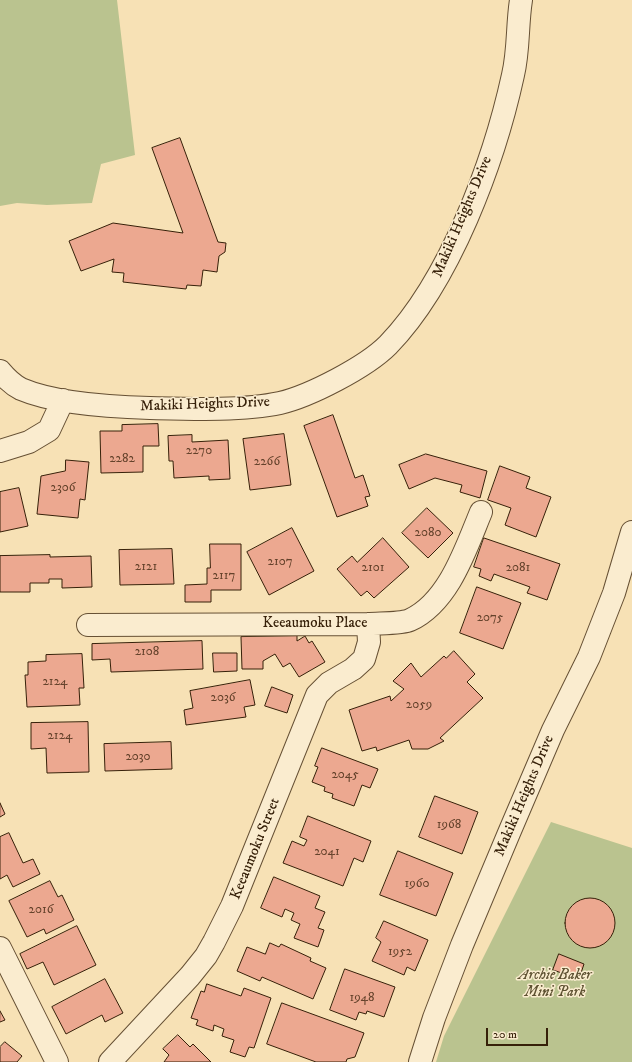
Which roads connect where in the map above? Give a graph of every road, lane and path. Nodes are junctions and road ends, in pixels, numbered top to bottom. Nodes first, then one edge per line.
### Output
1 (521, 0) edge
2 (0, 371) edge
3 (63, 400) junction
4 (0, 451) edge
5 (481, 512) dead end
6 (632, 532) edge
7 (368, 624) junction
8 (88, 625) dead end
9 (0, 948) edge
10 (57, 1062) edge
11 (110, 1062) edge
12 (420, 1062) edge

1 - 3 street, Makiki Heights Drive
2 - 3 street, Makiki Heights Drive
3 - 4 street
5 - 7 street, Keeaumoku Place
6 - 12 street, Makiki Heights Drive
7 - 8 street, Keeaumoku Place
7 - 11 street, Keeaumoku Street
9 - 10 street

